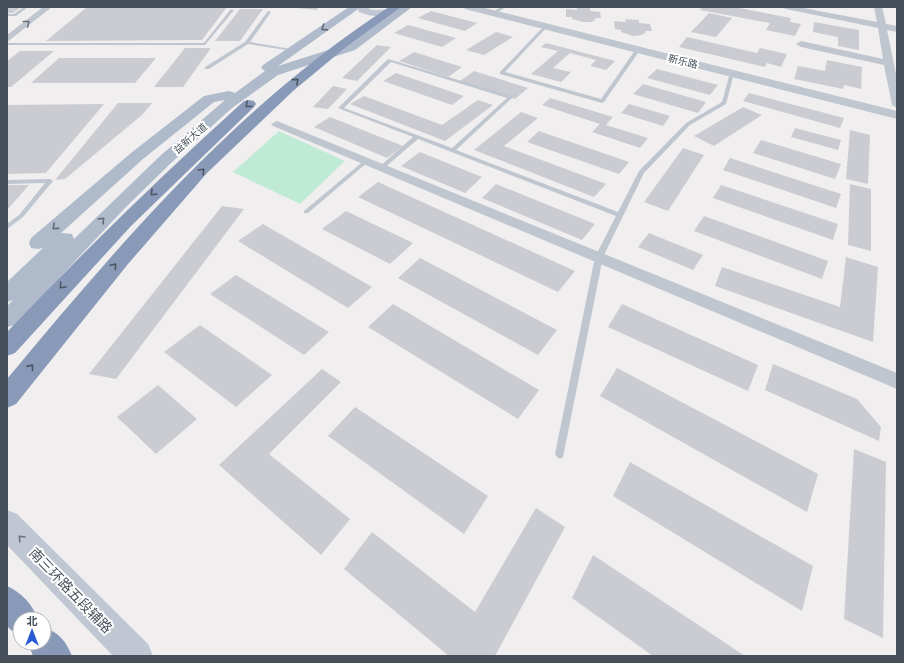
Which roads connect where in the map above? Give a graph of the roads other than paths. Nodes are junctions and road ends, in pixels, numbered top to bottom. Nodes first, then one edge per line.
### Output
1 (26, 7) edge
2 (36, 7) edge
3 (48, 7) edge
4 (356, 7) edge
5 (365, 7) edge
6 (469, 7) edge
7 (786, 7) edge
8 (878, 7) edge
9 (398, 8) edge
10 (499, 9) edge
11 (232, 10) dead end
12 (269, 12) dead end
13 (7, 15) edge
14 (546, 26) junction
15 (881, 26) junction
16 (7, 28) edge
17 (897, 29) edge
18 (7, 39) edge
19 (247, 43) junction
20 (7, 44) edge
21 (801, 44) dead end
22 (291, 50) junction
23 (638, 50) junction
24 (888, 63) junction
25 (207, 68) dead end
26 (732, 73) junction
27 (225, 101) junction
28 (897, 105) edge
29 (897, 115) edge
30 (277, 124) dead end
31 (416, 137) junction
32 (452, 150) junction
33 (366, 161) junction
34 (382, 168) junction
35 (7, 182) edge
36 (306, 212) dead end
37 (620, 215) junction
38 (7, 227) edge
39 (599, 257) junction
40 (7, 273) edge
41 (7, 294) edge
42 (7, 319) edge
43 (7, 347) edge
44 (897, 381) edge
45 (7, 397) edge
46 (560, 454) dead end
47 (7, 524) edge
48 (7, 602) edge
49 (15, 611) edge
50 (136, 656) edge

1 - 13 lane
2 - 16 street
18 -> 3 street
4 -> 22 main road, 益新大道
5 - 9 main road
6 - 10 street, 新乐路
7 - 15 street
8 - 15 street
9 - 27 main road, 益新大道
9 -> 43 highway
45 -> 9 highway
10 - 14 street, 新乐路
11 - 20 lane
12 - 19 lane
14 - 23 street, 新乐路
14 - 23 lane
15 - 17 street
15 - 24 street
19 - 22 lane
19 - 25 lane
21 - 24 street
22 - 27 main road, 益新大道
23 - 26 street, 新乐路
24 - 28 street
26 - 29 street, 新乐路
26 - 37 lane
27 -> 40 main road
27 - 41 main road, 益新大道
42 -> 27 main road, 益新大道
30 - 33 street
31 - 32 lane
31 - 32 lane
31 - 34 lane
32 - 37 lane
33 - 34 street
33 - 36 lane
34 - 39 street
35 - 38 lane
37 - 39 lane
39 - 44 street
39 - 46 lane
50 -> 47 main road, 南三环路五段辅路
48 - 49 highway

